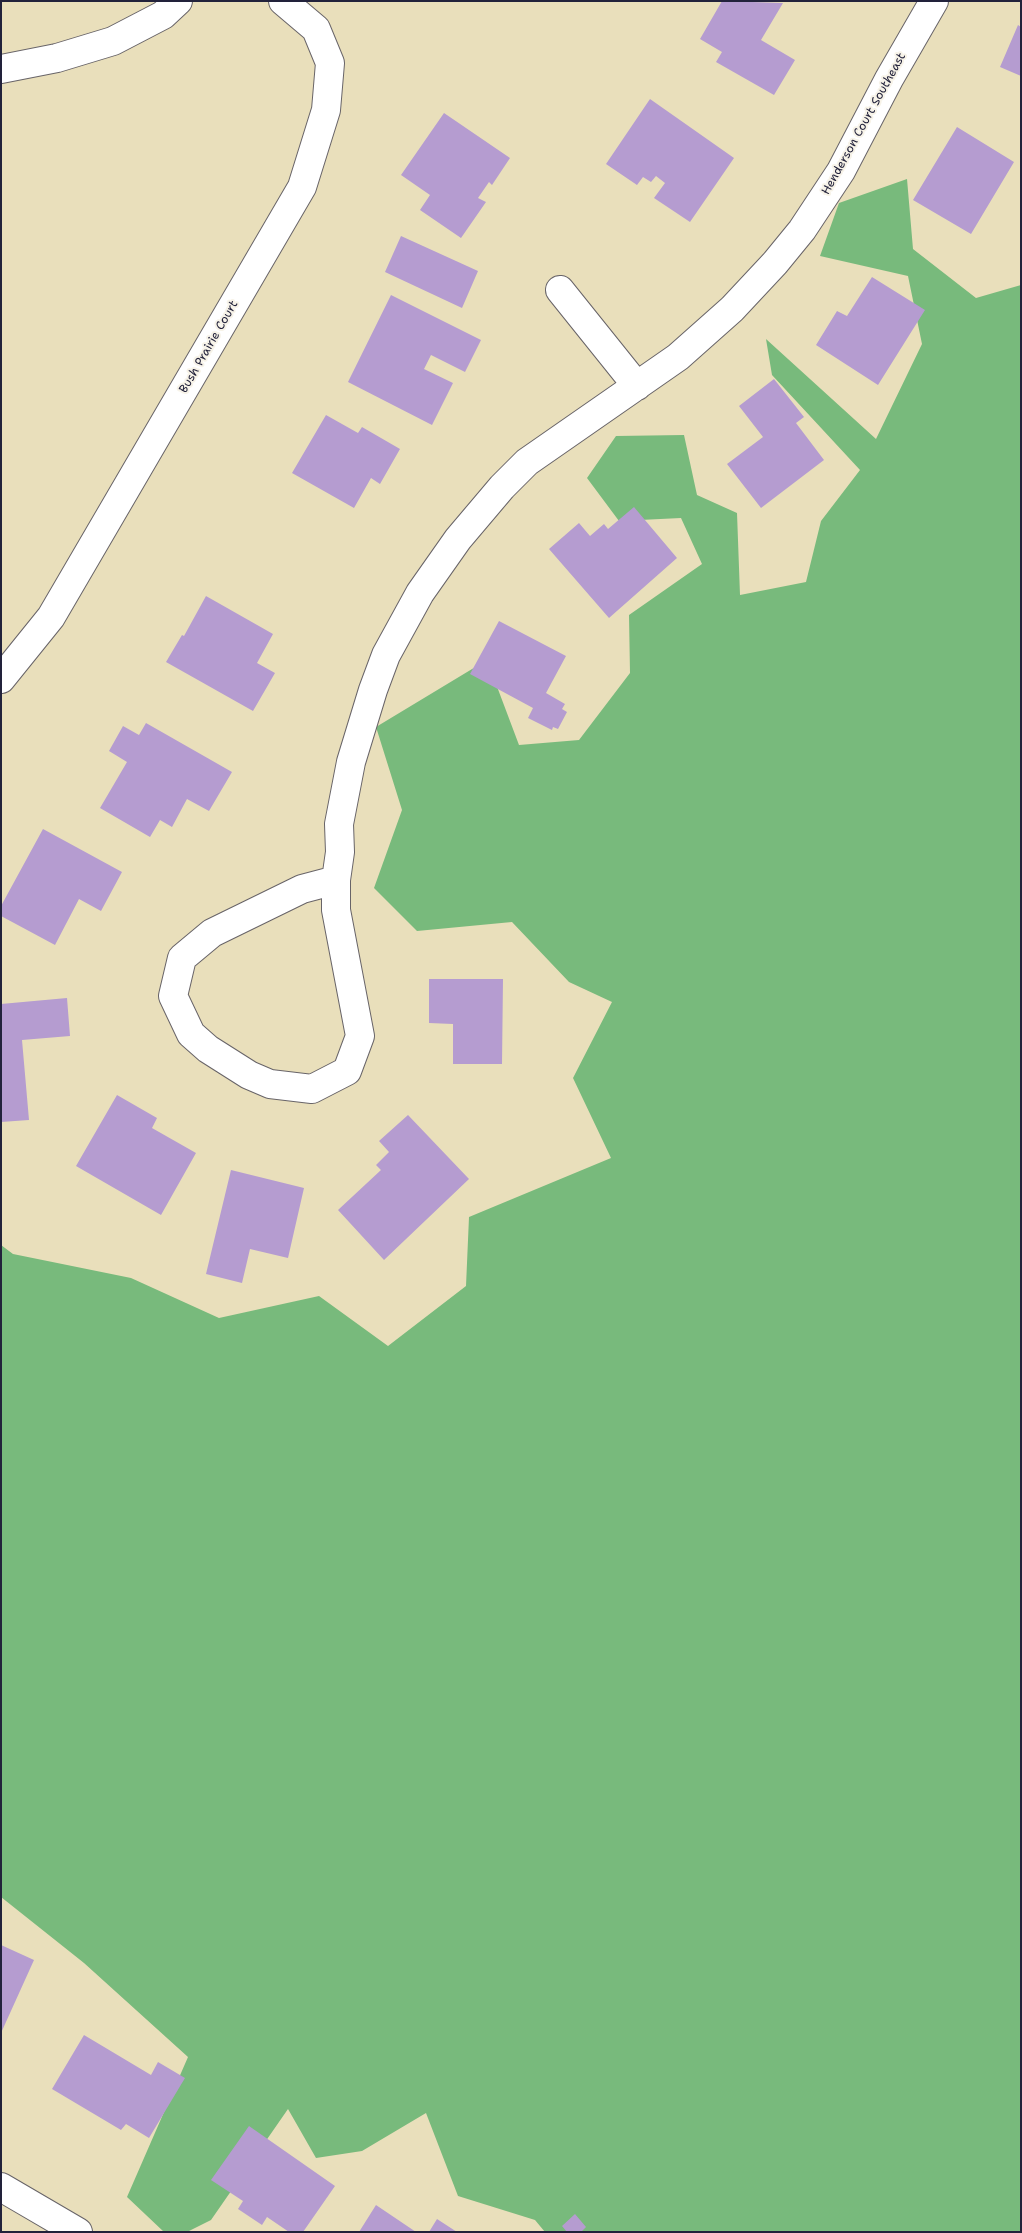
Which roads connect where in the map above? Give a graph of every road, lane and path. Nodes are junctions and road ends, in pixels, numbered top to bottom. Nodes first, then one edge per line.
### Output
1 (178, 1) edge
2 (283, 1) edge
3 (934, 1) edge
4 (1, 69) edge
5 (560, 290) dead end
6 (637, 386) junction
7 (1, 679) edge
8 (336, 880) junction
9 (1, 2187) edge
10 (78, 2232) edge

1 - 4 street
2 - 7 street, Bush Prairie Court
3 - 6 street, Henderson Court Southeast
5 - 6 street
6 - 8 street, Henderson Court Southeast
8 - 8 street, Henderson Court Southeast
9 - 10 street

